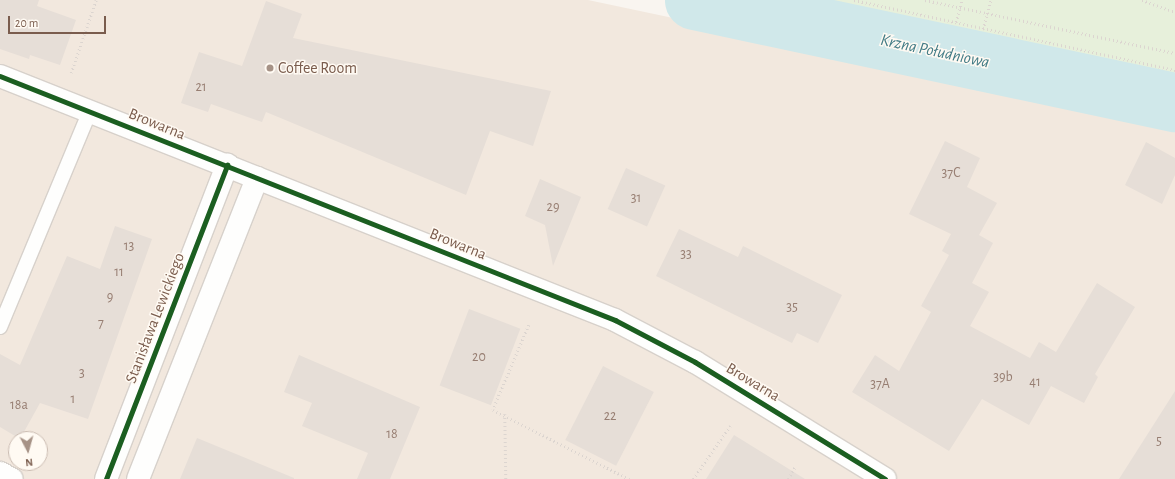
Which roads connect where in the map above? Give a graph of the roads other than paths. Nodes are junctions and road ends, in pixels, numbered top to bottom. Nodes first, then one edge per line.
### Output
1 (0, 76) edge
2 (90, 111) junction
3 (227, 165) junction
4 (258, 178) junction
5 (0, 326) edge
6 (0, 473) edge
7 (12, 479) edge
8 (106, 479) edge
9 (138, 479) edge
10 (885, 479) edge

1 - 2 street, Browarna
2 - 3 street, Browarna
2 - 5 lane
3 - 4 street, Browarna
3 - 8 street, Stanisława Lewickiego
4 - 9 street
4 - 10 street, Browarna
6 - 7 street

